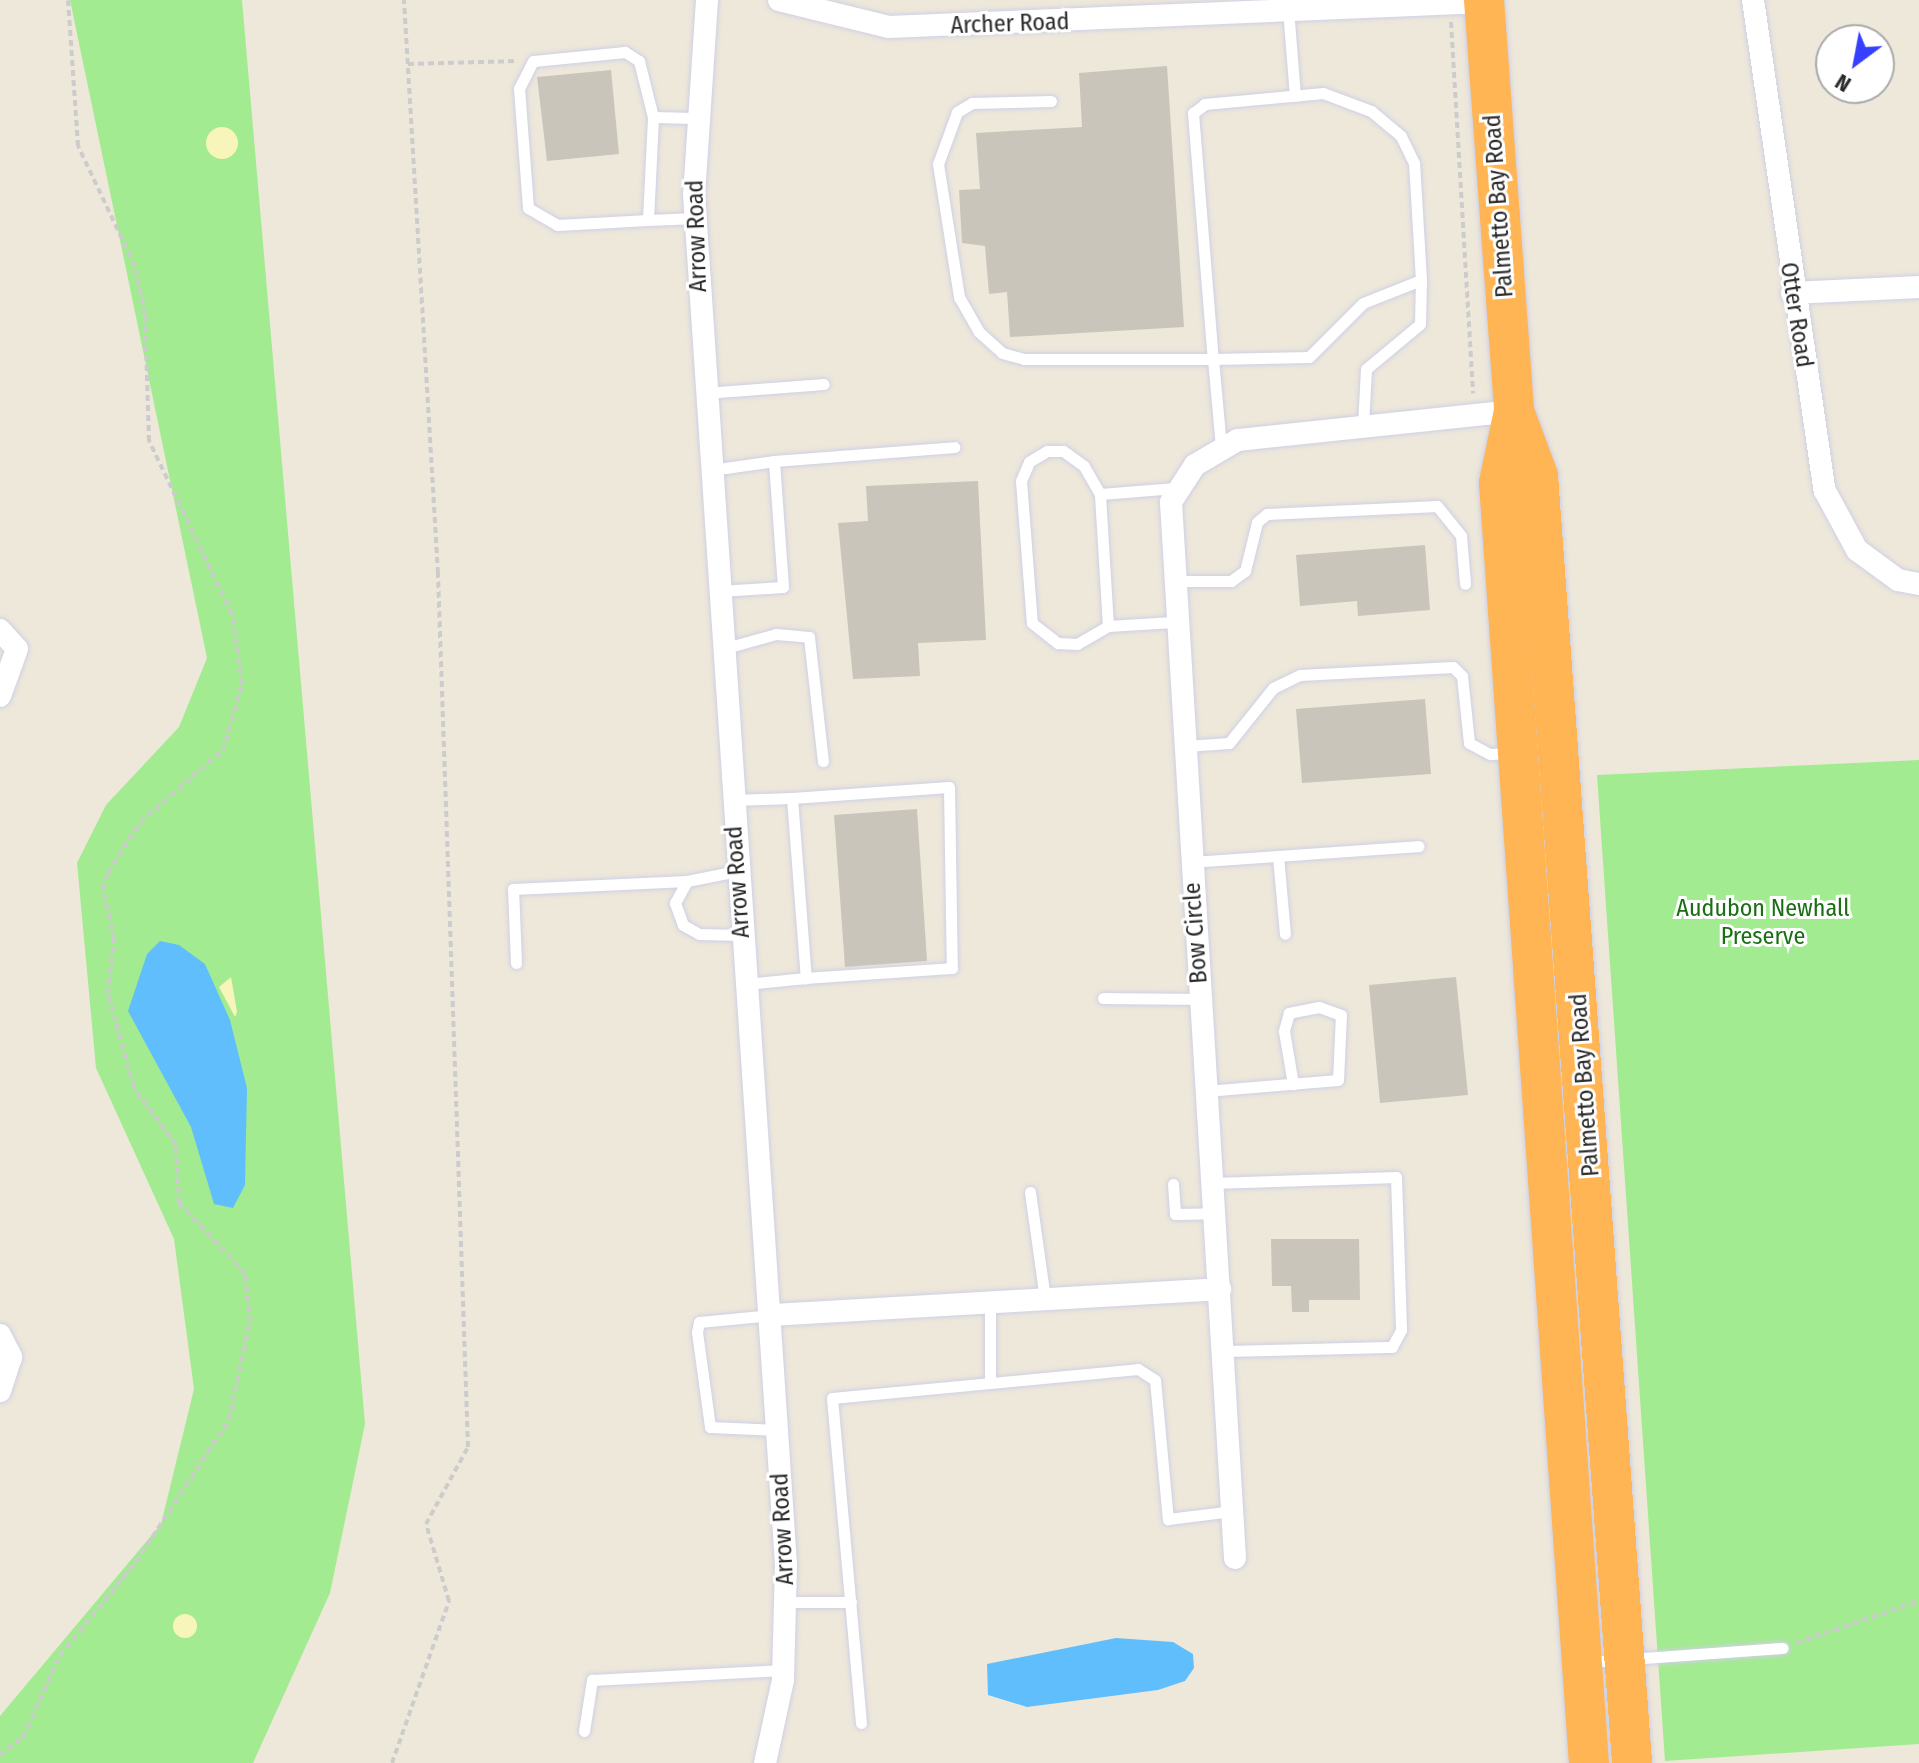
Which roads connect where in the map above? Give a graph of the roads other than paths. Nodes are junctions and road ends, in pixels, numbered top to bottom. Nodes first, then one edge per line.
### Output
1 (707, 0) edge
2 (779, 0) edge
3 (1753, 0) edge
4 (1484, 1) edge
5 (1350, 4) edge
6 (1288, 6) edge
7 (1295, 96) junction
8 (1051, 101) dead end
9 (653, 117) junction
10 (695, 118) junction
11 (695, 218) junction
12 (648, 220) junction
13 (1421, 280) junction
14 (1919, 287) edge
15 (1792, 293) junction
16 (1213, 359) junction
17 (824, 384) dead end
18 (704, 393) junction
19 (1514, 411) junction
20 (1363, 426) junction
21 (954, 447) dead end
22 (1221, 447) junction
23 (774, 461) junction
24 (710, 470) junction
25 (1176, 488) junction
26 (1100, 494) junction
27 (1170, 581) junction
28 (1465, 584) dead end
29 (1919, 584) edge
30 (718, 591) junction
31 (1173, 622) junction
32 (1108, 626) junction
33 (0, 630) edge
34 (722, 649) junction
35 (1, 696) edge
36 (1183, 746) junction
37 (1518, 752) junction
38 (823, 761) dead end
39 (792, 798) junction
40 (732, 800) junction
41 (1418, 846) dead end
42 (1278, 856) junction
43 (1191, 862) junction
44 (737, 871) junction
45 (687, 881) junction
46 (1285, 934) dead end
47 (741, 935) junction
48 (516, 963) dead end
49 (806, 978) junction
50 (745, 984) junction
51 (1103, 998) dead end
52 (1200, 999) junction
53 (1293, 1084) junction
54 (1206, 1091) junction
55 (1213, 1183) junction
56 (1173, 1184) dead end
57 (1030, 1192) dead end
58 (1214, 1213) junction
59 (1220, 1289) junction
60 (1045, 1299) junction
61 (990, 1302) junction
62 (772, 1315) junction
63 (0, 1335) edge
64 (1223, 1351) junction
65 (990, 1383) junction
66 (0, 1391) edge
67 (778, 1430) junction
68 (1232, 1511) junction
69 (1235, 1558) dead end
70 (787, 1602) junction
71 (851, 1602) junction
72 (1782, 1648) road end
73 (1583, 1662) junction
74 (1626, 1662) junction
75 (784, 1670) junction
76 (861, 1723) dead end
77 (584, 1731) dead end
78 (765, 1763) edge
79 (1589, 1763) edge
80 (1632, 1763) edge

1 - 10 street, Arrow Road
2 - 6 street, Archer Road
3 - 15 street, Otter Road
4 - 5 street, Archer Road
4 - 19 highway, Palmetto Bay Road
5 - 6 street, Archer Road
6 - 7 lane
7 - 13 lane
7 - 16 lane
8 - 16 lane
9 - 10 lane
9 - 12 lane
9 - 12 lane
10 - 11 street, Arrow Road
11 - 12 lane
11 - 18 street, Arrow Road
13 - 16 lane
13 - 20 lane
14 - 15 street
15 - 29 street, Otter Road
16 - 22 lane
17 - 18 lane
18 - 24 street, Arrow Road
19 - 20 street
19 - 37 highway, Palmetto Bay Road
19 - 74 highway, Palmetto Bay Road
20 - 22 street
21 - 23 lane
22 - 25 street
23 - 24 lane
23 - 30 lane
24 - 30 street, Arrow Road
25 - 26 lane
25 - 27 street, Bow Circle
26 - 32 lane
26 - 32 lane
27 - 28 lane
27 - 31 street, Bow Circle
30 - 34 street, Arrow Road
31 - 32 lane
31 - 36 street, Bow Circle
33 - 35 street
34 - 38 lane
34 - 40 street, Arrow Road
36 - 37 lane
36 - 43 street, Bow Circle
37 - 73 highway, Palmetto Bay Road
39 - 40 lane
39 - 49 lane
39 - 49 lane
40 - 44 street, Arrow Road
41 - 42 lane
42 - 43 lane
42 - 46 lane
43 - 52 street, Bow Circle
44 - 45 lane
44 - 47 street, Arrow Road
45 - 47 lane
45 - 48 lane
47 - 50 street, Arrow Road
49 - 50 lane
50 - 62 street, Arrow Road
51 - 52 lane
52 - 54 street, Bow Circle
53 - 53 lane
53 - 54 lane
54 - 55 street, Bow Circle
55 - 58 street, Bow Circle
55 - 64 lane
56 - 58 lane
57 - 60 lane
58 - 59 street, Bow Circle
59 - 60 street
59 - 64 street, Bow Circle
60 - 61 street
61 - 62 street
61 - 65 lane
62 - 67 street, Arrow Road
62 - 67 lane
63 - 66 street
64 - 68 street, Bow Circle
65 - 68 lane
65 - 71 lane
67 - 70 street, Arrow Road
68 - 69 street, Bow Circle
70 - 71 lane
70 - 75 street, Arrow Road
71 - 76 lane
72 - 74 lane
73 - 74 lane
73 - 79 highway, Palmetto Bay Road
74 - 80 highway, Palmetto Bay Road
75 - 77 lane
75 - 78 street, Arrow Road

